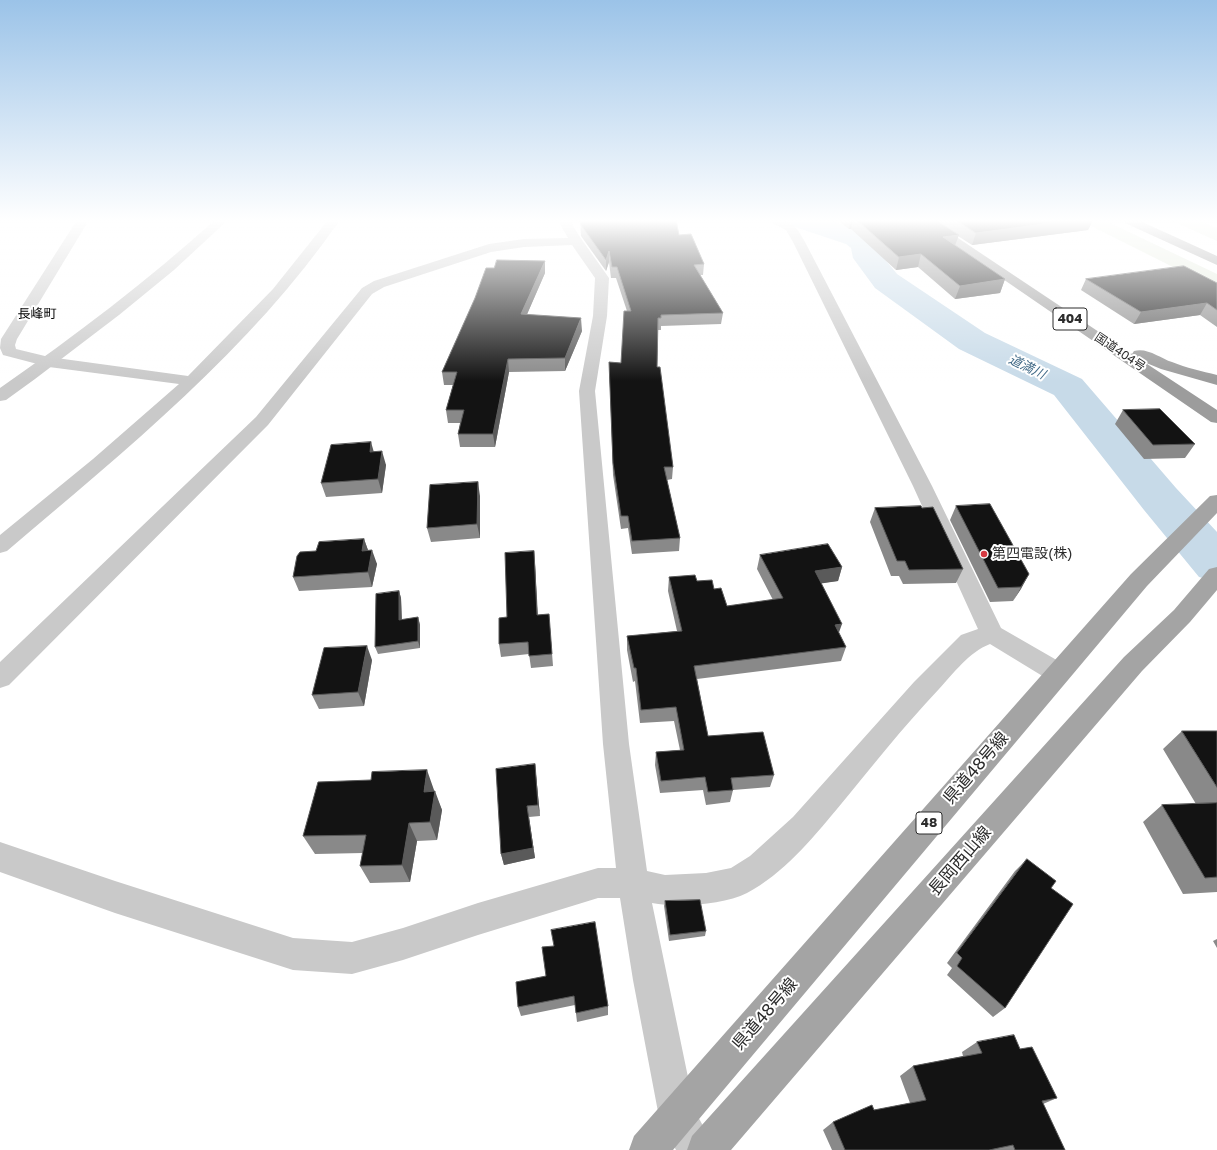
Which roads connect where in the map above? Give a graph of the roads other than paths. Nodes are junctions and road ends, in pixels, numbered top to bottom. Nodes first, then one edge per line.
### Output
1 (50, 274) edge
2 (160, 274) edge
3 (292, 274) edge
4 (411, 274) edge
5 (599, 274) edge
6 (815, 274) edge
7 (1003, 274) edge
8 (1079, 325) junction
9 (49, 362) junction
10 (1217, 380) edge
11 (192, 381) junction
12 (0, 396) edge
13 (1217, 418) edge
14 (1217, 501) edge
15 (0, 546) edge
16 (1217, 575) edge
17 (992, 634) junction
18 (1058, 673) junction
19 (0, 678) edge
20 (0, 857) edge
21 (633, 883) junction
22 (678, 1116) junction
23 (648, 1150) edge
24 (696, 1150) edge
25 (706, 1150) edge

1 - 9 street
2 - 9 street
3 - 11 street
4 - 19 street
5 - 21 street
6 - 17 street
7 - 8 highway, 国道404号 / 404
8 - 10 highway
8 - 13 highway, 国道404号 / 404
9 - 11 street
9 - 12 street
11 - 15 street
14 - 18 main road, 県道48号線 / 48
16 - 25 main road, 長岡西山線
17 - 18 street
17 - 21 street
18 - 22 main road, 県道48号線 / 48
20 - 21 street
21 - 22 street
22 - 23 main road, 県道48号線 / 48
22 - 24 street

